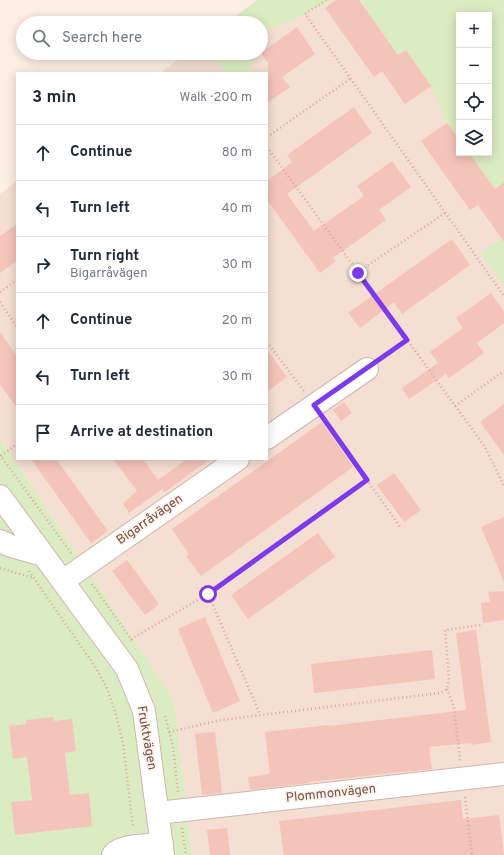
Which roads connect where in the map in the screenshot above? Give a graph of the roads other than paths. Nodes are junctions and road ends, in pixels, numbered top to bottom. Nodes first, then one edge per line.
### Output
1 (367, 369) road end
2 (268, 437) edge
3 (237, 460) edge
4 (0, 496) edge
5 (6, 544) edge
6 (43, 555) junction
7 (63, 581) junction
8 (504, 774) edge
9 (158, 813) junction
10 (163, 849) edge
11 (113, 855) edge

1 - 2 street
3 - 7 street, Bigarråvägen
4 - 6 street, Fruktvägen
5 - 6 street
6 - 7 street, Fruktvägen
7 - 9 street, Fruktvägen
8 - 9 street, Plommonvägen
9 - 10 street, Fruktvägen
10 - 11 street

